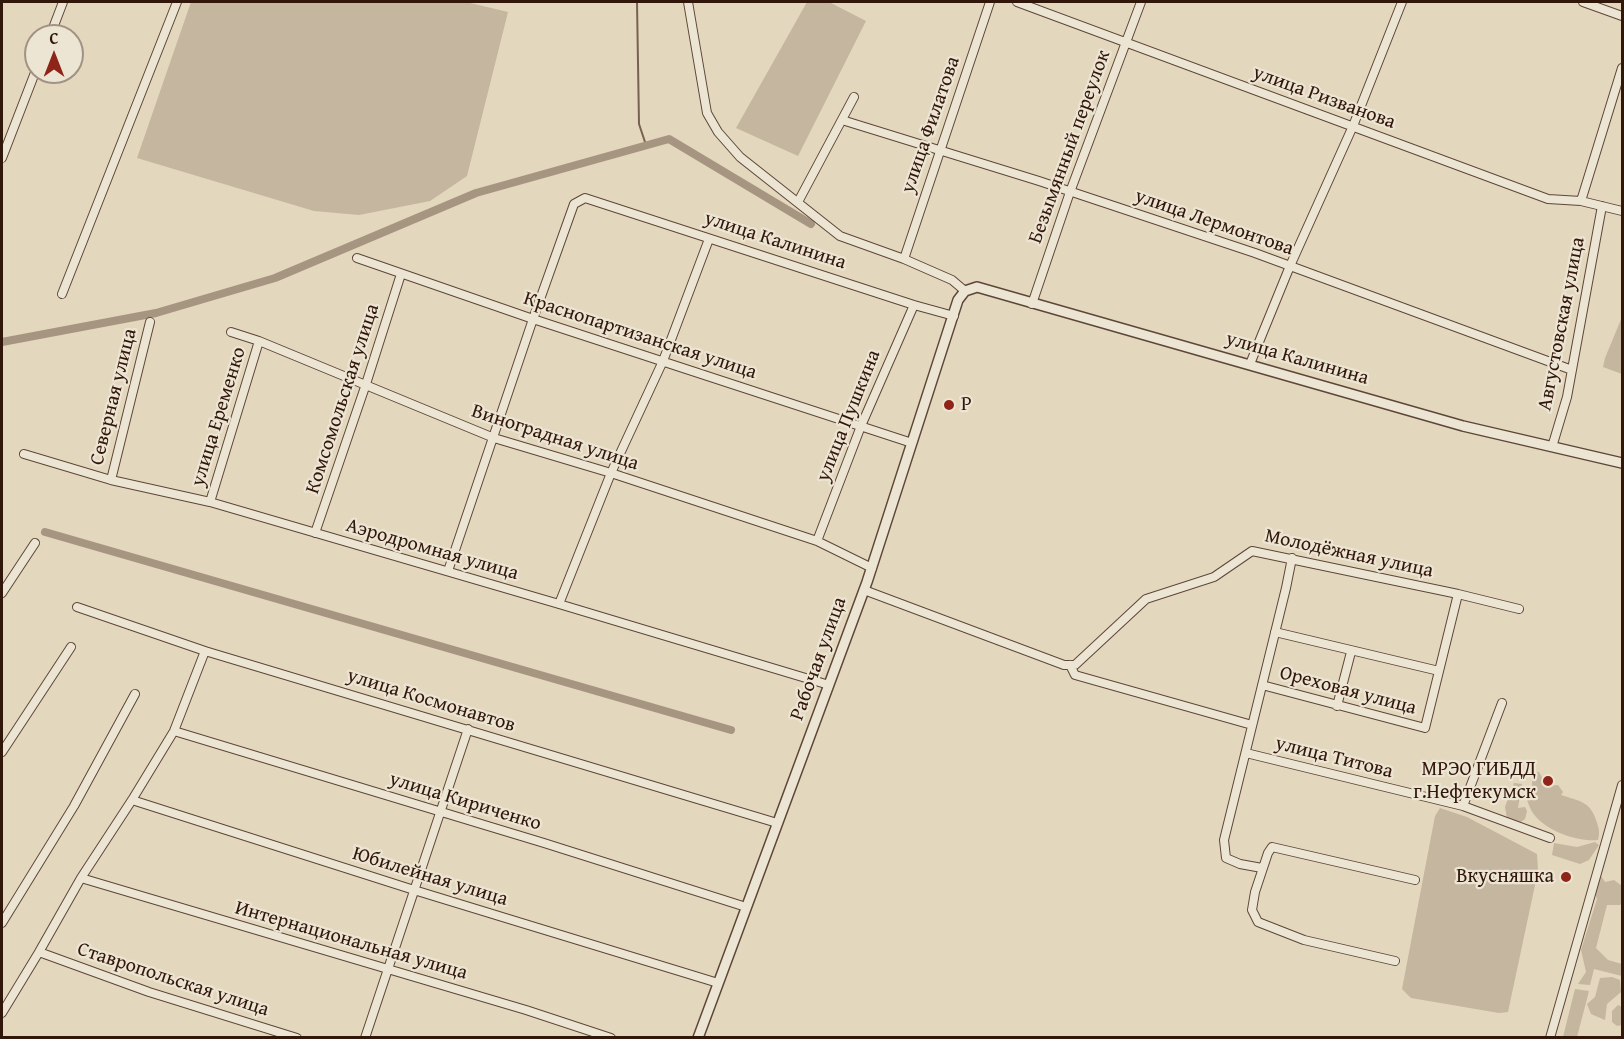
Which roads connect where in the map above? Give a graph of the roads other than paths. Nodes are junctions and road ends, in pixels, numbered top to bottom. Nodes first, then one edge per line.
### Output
1 (63, 2) edge
2 (177, 2) edge
3 (688, 2) edge
4 (990, 2) edge
5 (1017, 2) edge
6 (1141, 2) edge
7 (1402, 2) edge
8 (1583, 2) edge
9 (1623, 16) edge
10 (55, 24) edge
11 (1126, 42) junction
12 (1623, 68) edge
13 (31, 84) edge
14 (854, 97) dead end
15 (842, 120) junction
16 (1353, 126) junction
17 (940, 151) junction
18 (2, 158) edge
19 (1070, 192) junction
20 (1581, 201) junction
21 (798, 202) junction
22 (1602, 206) junction
23 (1623, 211) edge
24 (709, 239) junction
25 (357, 258) dead end
26 (904, 259) junction
27 (1290, 266) junction
28 (401, 274) junction
29 (964, 291) junction
30 (62, 294) dead end
31 (1032, 304) junction
32 (914, 305) junction
33 (954, 316) junction
34 (533, 319) junction
35 (150, 322) dead end
36 (231, 332) dead end
37 (259, 341) junction
38 (663, 361) junction
39 (1250, 364) junction
40 (1572, 370) junction
41 (366, 384) junction
42 (861, 426) junction
43 (494, 438) junction
44 (912, 443) junction
45 (1552, 447) junction
46 (24, 454) dead end
47 (1623, 463) edge
48 (611, 473) junction
49 (111, 480) junction
50 (210, 502) junction
51 (315, 533) junction
52 (817, 541) junction
53 (35, 543) dead end
54 (1292, 558) junction
55 (872, 568) junction
56 (448, 571) junction
57 (864, 590) junction
58 (2, 593) edge
59 (1458, 594) junction
60 (559, 604) junction
61 (77, 607) dead end
62 (1519, 609) dead end
63 (1275, 632) junction
64 (72, 647) dead end
65 (205, 651) junction
66 (1351, 652) junction
67 (1067, 665) junction
68 (1439, 672) junction
69 (829, 685) junction
70 (1262, 685) junction
71 (135, 693) dead end
72 (1502, 703) dead end
73 (1337, 706) junction
74 (1252, 725) junction
75 (468, 729) junction
76 (174, 731) junction
77 (2, 752) edge
78 (1246, 753) junction
79 (1623, 785) edge
80 (132, 800) junction
81 (1463, 806) junction
82 (440, 811) junction
83 (1619, 812) edge
84 (777, 823) junction
85 (1550, 838) dead end
86 (1262, 868) junction
87 (81, 878) junction
88 (1415, 880) dead end
89 (414, 890) junction
90 (746, 907) junction
91 (2, 923) edge
92 (39, 952) junction
93 (1395, 961) dead end
94 (388, 970) junction
95 (718, 982) junction
96 (2, 1013) edge
97 (297, 1038) edge
98 (364, 1038) edge
99 (611, 1038) edge
100 (698, 1038) edge
101 (1550, 1038) edge

1 - 10 street
2 - 30 street
3 - 21 street
4 - 17 street, улица Филатова
5 - 11 street, улица Ризванова
6 - 11 street, Безымянный переулок
7 - 16 street
8 - 9 street
11 - 16 street, улица Ризванова
11 - 19 street, Безымянный переулок
12 - 20 street
13 - 18 street
14 - 15 street
15 - 17 street, улица Лермонтова
15 - 21 street
16 - 20 street, улица Ризванова
16 - 27 street
17 - 19 street, улица Лермонтова
17 - 26 street, улица Филатова
19 - 27 street, улица Лермонтова
19 - 31 street, Безымянный переулок
20 - 22 street, улица Ризванова
21 - 26 street
22 - 23 street, улица Ризванова
22 - 40 street, Августовская улица
24 - 32 street, улица Калинина
24 - 34 street, улица Калинина
24 - 38 street
25 - 28 street, Краснопартизанская улица
26 - 29 street
27 - 39 street
27 - 40 street, улица Лермонтова
28 - 34 street, Краснопартизанская улица
28 - 41 street, Комсомольская улица
29 - 31 street, улица Калинина
29 - 33 street, Рабочая улица
31 - 39 street, улица Калинина
32 - 33 street, улица Калинина
32 - 42 street, улица Пушкина
33 - 44 street, Рабочая улица
34 - 38 street, Краснопартизанская улица
34 - 43 street
35 - 49 street, Северная улица
36 - 37 street, Виноградная улица
37 - 41 street, Виноградная улица
37 - 50 street, улица Еременко
38 - 42 street, Краснопартизанская улица
38 - 48 street
39 - 45 street, улица Калинина
40 - 45 street, Августовская улица
41 - 43 street, Виноградная улица
41 - 51 street, Комсомольская улица
42 - 44 street, Краснопартизанская улица
42 - 52 street, улица Пушкина
43 - 48 street, Виноградная улица
43 - 56 street
44 - 55 street, Рабочая улица
45 - 47 street, улица Калинина
46 - 49 street, Аэродромная улица
48 - 52 street, Виноградная улица
48 - 60 street
49 - 50 street, Аэродромная улица
50 - 51 street, Аэродромная улица
51 - 56 street, Аэродромная улица
52 - 55 street, Виноградная улица
53 - 58 street
54 - 59 street, Молодёжная улица
54 - 63 street, улица Титова
54 - 67 street, Молодёжная улица
55 - 57 street, Рабочая улица
56 - 60 street, Аэродромная улица
57 - 67 street
57 - 69 street, Рабочая улица
59 - 62 street, Молодёжная улица
59 - 68 street
60 - 69 street, Аэродромная улица
61 - 65 street, улица Космонавтов
63 - 66 street
63 - 70 street, улица Титова
64 - 77 street
65 - 75 street, улица Космонавтов
65 - 76 street
66 - 68 street
66 - 73 street
67 - 74 street
68 - 73 street, Ореховая улица
69 - 84 street, Рабочая улица
70 - 73 street, Ореховая улица
70 - 74 street, улица Титова
71 - 91 street
72 - 81 street
74 - 78 street, улица Титова
75 - 82 street
75 - 84 street, улица Космонавтов
76 - 80 street
76 - 82 street, улица Кириченко
78 - 81 street, улица Титова
78 - 86 street, улица Титова
79 - 83 street
80 - 87 street
80 - 89 street, Юбилейная улица
81 - 85 street, улица Титова
82 - 89 street
82 - 90 street, улица Кириченко
83 - 101 street
84 - 90 street, Рабочая улица
86 - 88 street
86 - 93 street
87 - 92 street
87 - 94 street, Интернациональная улица
89 - 94 street
89 - 95 street, Юбилейная улица
90 - 95 street, Рабочая улица
92 - 96 street
92 - 97 street, Ставропольская улица
94 - 98 street
94 - 99 street, Интернациональная улица
95 - 100 street, Рабочая улица

